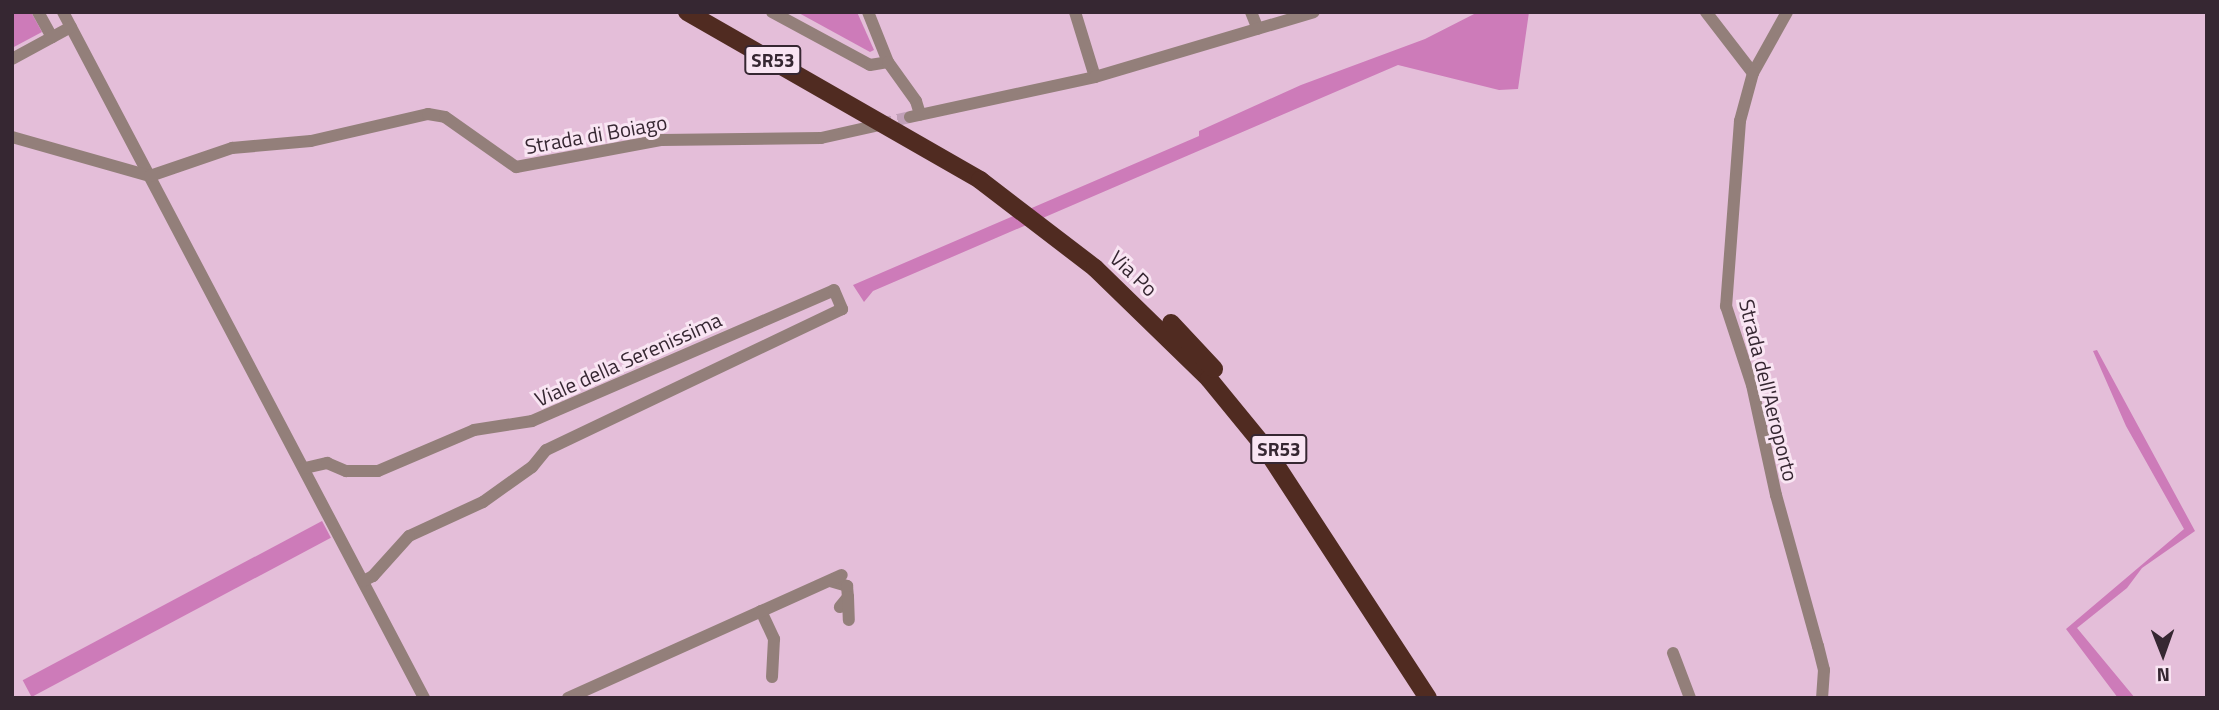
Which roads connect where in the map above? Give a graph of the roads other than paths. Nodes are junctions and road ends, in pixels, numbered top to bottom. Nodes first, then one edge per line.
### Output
1 (38, 12) edge
2 (63, 12) edge
3 (687, 12) edge
4 (708, 12) edge
5 (772, 12) edge
6 (868, 12) edge
7 (1075, 12) edge
8 (1251, 12) edge
9 (1314, 12) edge
10 (1706, 12) edge
11 (1781, 15) edge
12 (71, 27) junction
13 (1258, 29) junction
14 (52, 37) junction
15 (12, 59) edge
16 (888, 62) junction
17 (1753, 73) junction
18 (1095, 78) junction
19 (879, 125) tunnel mouth
20 (12, 137) edge
21 (139, 154) junction
22 (133, 173) junction
23 (150, 176) junction
24 (305, 468) junction
25 (363, 580) junction
26 (761, 611) junction
27 (849, 620) dead end
28 (1673, 653) dead end
29 (772, 677) dead end
30 (424, 698) edge
31 (568, 698) edge
32 (1427, 698) edge
33 (1440, 698) edge
34 (1690, 698) edge
35 (1822, 698) edge

1 - 14 street
2 - 12 street
3 - 32 highway, Via Po / SR53
4 - 33 highway, Via Po / SR53
5 - 16 street
6 - 16 street
7 - 18 street
8 - 13 street
9 - 13 street
10 - 17 street
11 - 17 street, Strada dell'Aeroporto
12 - 14 street
12 - 21 street
13 - 18 street
14 - 15 street
16 - 18 street
17 - 35 street, Strada dell'Aeroporto
19 - 23 street, Strada di Boiago
20 - 22 street, Strada di Boiago
21 - 22 street
21 - 23 street
22 - 23 street, Strada di Boiago
23 - 24 street
24 - 25 street
24 - 25 street, Viale della Serenissima
25 - 30 street
26 - 27 street
26 - 29 street
26 - 31 street
28 - 34 street

